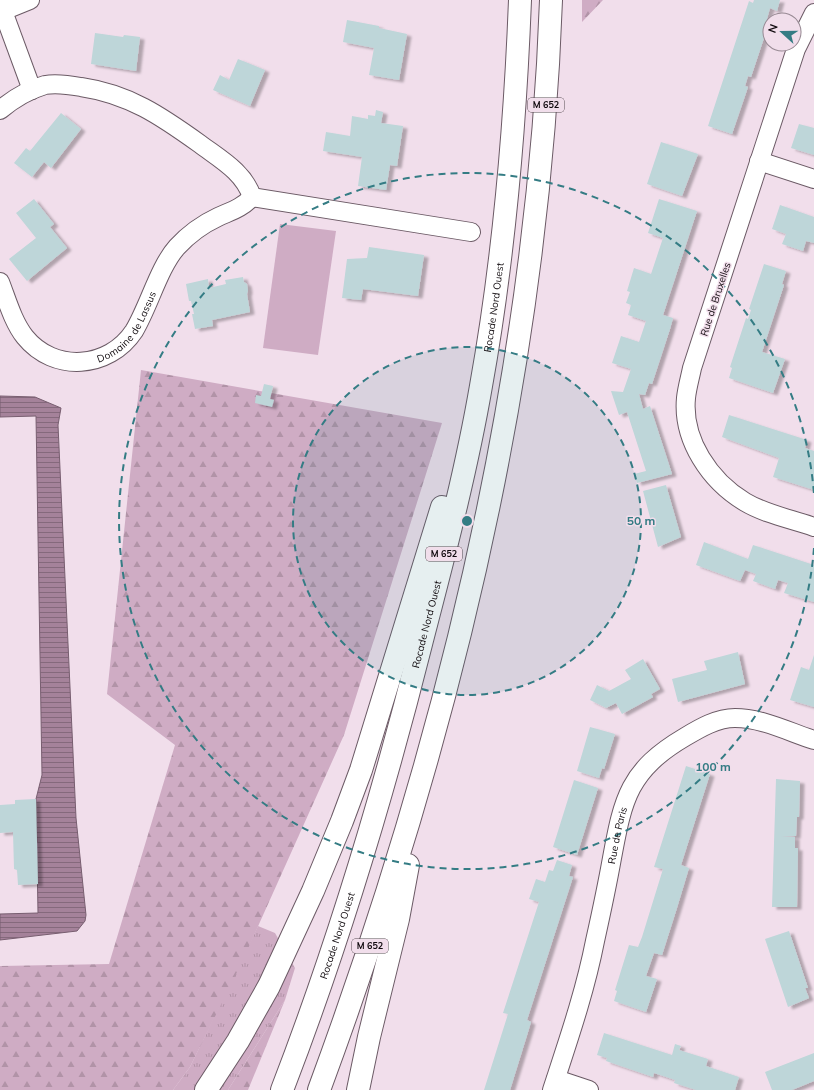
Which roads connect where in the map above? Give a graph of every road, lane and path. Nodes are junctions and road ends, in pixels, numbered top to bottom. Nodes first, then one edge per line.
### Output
1 (30, 0) edge
2 (520, 0) edge
3 (550, 0) edge
4 (1, 7) edge
5 (814, 13) edge
6 (32, 90) junction
7 (0, 110) edge
8 (759, 161) junction
9 (814, 179) edge
10 (252, 197) junction
11 (471, 232) dead end
12 (0, 282) edge
13 (481, 388) junction
14 (814, 527) edge
15 (814, 740) edge
16 (416, 801) junction
17 (554, 1085) edge
18 (206, 1090) edge
19 (282, 1090) edge
20 (319, 1090) edge
21 (358, 1090) edge
22 (588, 1090) edge

1 - 4 street
2 - 13 highway, Rocade Nord Ouest / M 652
3 - 16 highway, M 652
4 - 6 street
5 - 8 street, Rue de Bruxelles
6 - 7 street
6 - 10 street
8 - 9 street
8 - 14 street, Rue de Bruxelles
10 - 11 street
10 - 12 street, Domaine de Lassus
13 - 18 highway
13 - 19 highway, Rocade Nord Ouest / M 652
15 - 17 street, Rue de Paris
16 - 20 highway, M 652
16 - 21 highway
17 - 22 street

